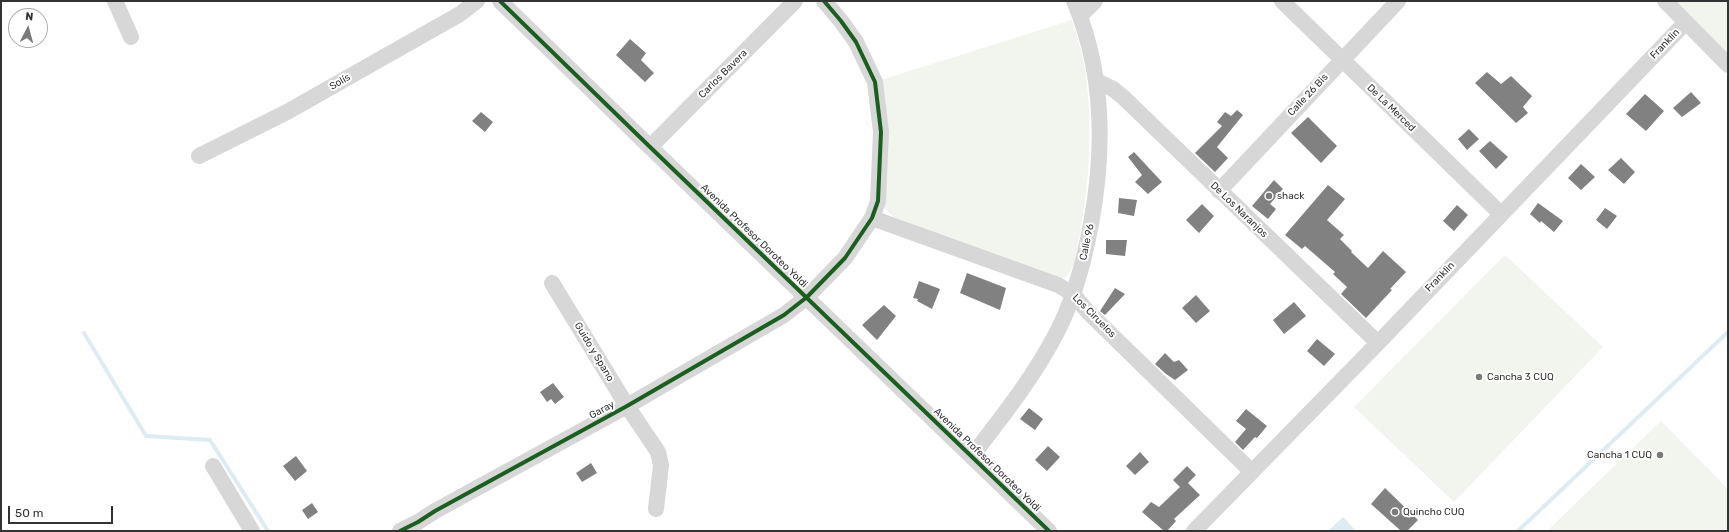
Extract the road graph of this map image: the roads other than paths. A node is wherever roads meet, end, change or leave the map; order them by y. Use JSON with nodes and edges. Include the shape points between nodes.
{"nodes":[{"id":1,"x":115,"y":1,"type":"edge"},
{"id":2,"x":477,"y":1,"type":"edge"},
{"id":3,"x":500,"y":1,"type":"edge"},
{"id":4,"x":796,"y":1,"type":"edge"},
{"id":5,"x":824,"y":1,"type":"edge"},
{"id":6,"x":1074,"y":1,"type":"edge"},
{"id":7,"x":1095,"y":1,"type":"edge"},
{"id":8,"x":1282,"y":1,"type":"edge"},
{"id":9,"x":1398,"y":1,"type":"edge"},
{"id":10,"x":1665,"y":1,"type":"edge"},
{"id":11,"x":1080,"y":16,"type":"junction"},
{"id":12,"x":1686,"y":22,"type":"junction"},
{"id":13,"x":131,"y":36,"type":"dead end"},
{"id":14,"x":1341,"y":60,"type":"junction"},
{"id":15,"x":1728,"y":65,"type":"edge"},
{"id":16,"x":1097,"y":81,"type":"junction"},
{"id":17,"x":650,"y":147,"type":"junction"},
{"id":18,"x":198,"y":156,"type":"dead end"},
{"id":19,"x":1219,"y":191,"type":"junction"},
{"id":20,"x":1501,"y":214,"type":"junction"},
{"id":21,"x":872,"y":218,"type":"junction"},
{"id":22,"x":552,"y":283,"type":"dead end"},
{"id":23,"x":1073,"y":294,"type":"junction"},
{"id":24,"x":807,"y":298,"type":"junction"},
{"id":25,"x":1378,"y":343,"type":"junction"},
{"id":26,"x":626,"y":406,"type":"junction"},
{"id":27,"x":972,"y":456,"type":"junction"},
{"id":28,"x":213,"y":466,"type":"dead end"},
{"id":29,"x":1252,"y":471,"type":"junction"},
{"id":30,"x":656,"y":509,"type":"dead end"},
{"id":31,"x":420,"y":527,"type":"edge"},
{"id":32,"x":252,"y":531,"type":"edge"},
{"id":33,"x":400,"y":531,"type":"edge"},
{"id":34,"x":1049,"y":531,"type":"edge"},
{"id":35,"x":1194,"y":531,"type":"edge"}],
"edges":[{"from":1,"to":13,"type":"street"},
{"from":2,"to":18,"type":"street","name":"Solís","via":[[460,14],[287,112]]},
{"from":3,"to":17,"type":"street","name":"Avenida Profesor Doroteo Yoldi"},
{"from":4,"to":17,"type":"street","name":"Carlos Bavera"},
{"from":5,"to":21,"type":"street","name":"Garay","via":[[856,42],[875,82],[881,132],[881,168],[878,201]]},
{"from":6,"to":11,"type":"street","name":"Calle 96"},
{"from":7,"to":11,"type":"street"},
{"from":8,"to":14,"type":"street","name":"De La Merced"},
{"from":9,"to":14,"type":"street","name":"Calle 26 Bis"},
{"from":10,"to":12,"type":"street"},
{"from":11,"to":16,"type":"street","name":"Calle 96"},
{"from":12,"to":15,"type":"street"},
{"from":12,"to":20,"type":"street","name":"Franklin"},
{"from":14,"to":19,"type":"street","name":"Calle 26 Bis"},
{"from":14,"to":20,"type":"street","name":"De La Merced"},
{"from":16,"to":19,"type":"street","name":"De Los Naranjos","via":[[1123,97]]},
{"from":16,"to":23,"type":"street","name":"Calle 96","via":[[1100,121],[1098,182],[1089,236]]},
{"from":17,"to":24,"type":"street","name":"Avenida Profesor Doroteo Yoldi"},
{"from":19,"to":25,"type":"street","name":"De Los Naranjos"},
{"from":20,"to":25,"type":"street","name":"Franklin"},
{"from":21,"to":23,"type":"street","name":"Los Ciruelos","via":[[1058,285]]},
{"from":21,"to":24,"type":"street","name":"Garay","via":[[845,258]]},
{"from":22,"to":26,"type":"street","name":"Guido y Spano"},
{"from":23,"to":27,"type":"street","name":"Calle 96","via":[[1056,333],[1028,382]]},
{"from":23,"to":29,"type":"street","name":"Los Ciruelos","via":[[1088,312]]},
{"from":24,"to":26,"type":"street","name":"Garay","via":[[784,315]]},
{"from":24,"to":27,"type":"street","name":"Avenida Profesor Doroteo Yoldi"},
{"from":25,"to":29,"type":"street","name":"Franklin"},
{"from":26,"to":30,"type":"street","name":"Guido y Spano","via":[[658,452],[661,465]]},
{"from":26,"to":31,"type":"street","name":"Garay","via":[[434,511]]},
{"from":27,"to":34,"type":"street","name":"Avenida Profesor Doroteo Yoldi"},
{"from":28,"to":32,"type":"street"},
{"from":29,"to":35,"type":"street","name":"Franklin"},
{"from":31,"to":33,"type":"street","name":"Garay"}]}
